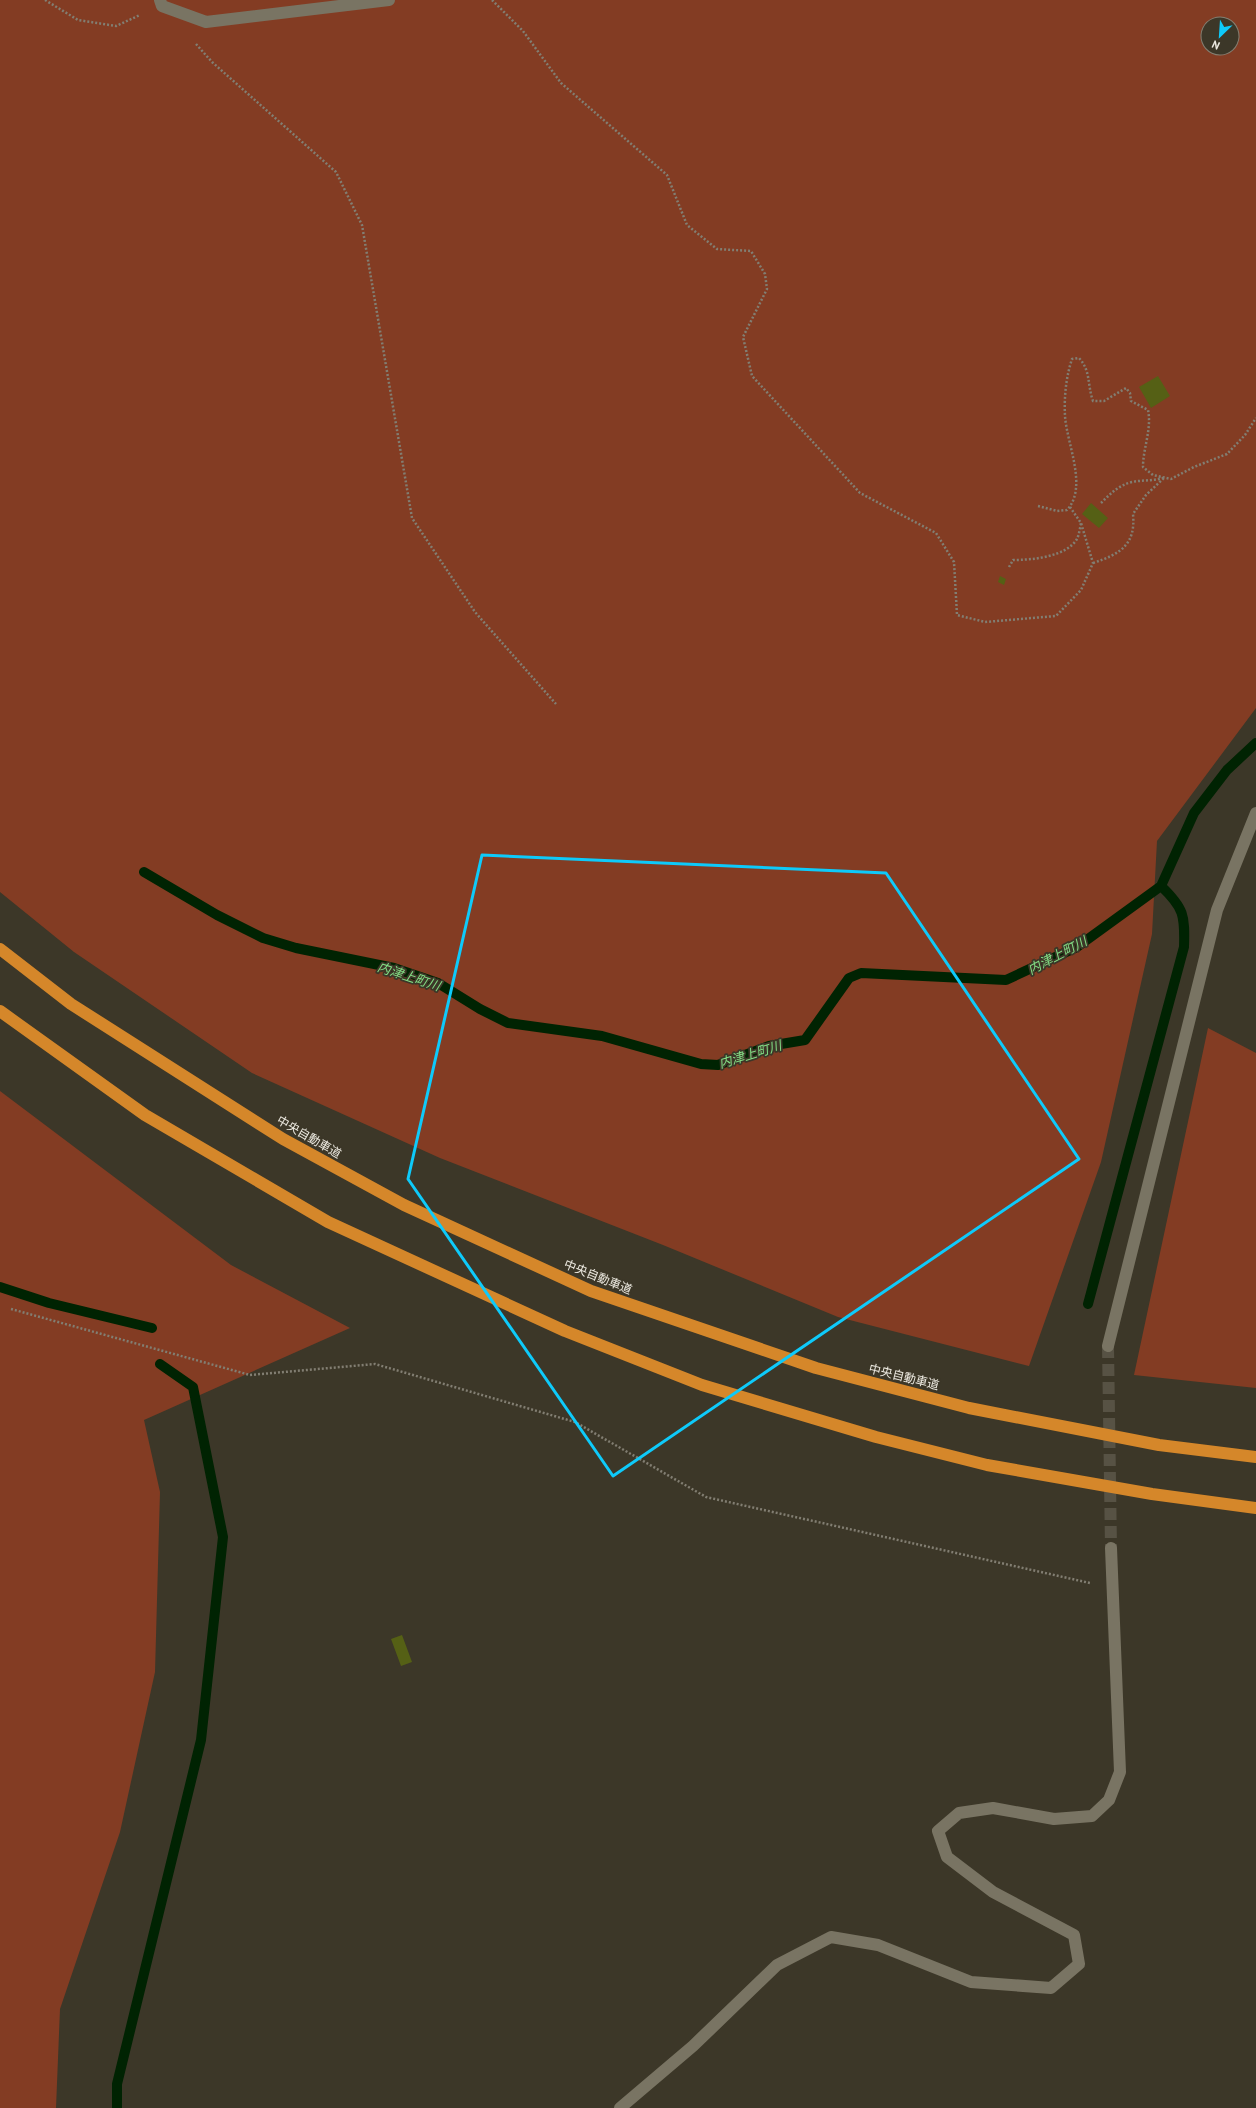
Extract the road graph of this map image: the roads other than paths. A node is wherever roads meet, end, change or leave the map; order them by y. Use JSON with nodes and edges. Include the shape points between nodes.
{"nodes":[{"id":1,"x":389,"y":0,"type":"edge"},
{"id":2,"x":161,"y":3,"type":"edge"},
{"id":3,"x":1256,"y":813,"type":"edge"},
{"id":4,"x":0,"y":949,"type":"edge"},
{"id":5,"x":0,"y":1011,"type":"edge"},
{"id":6,"x":1108,"y":1346,"type":"tunnel mouth"},
{"id":7,"x":1256,"y":1457,"type":"edge"},
{"id":8,"x":1256,"y":1508,"type":"edge"},
{"id":9,"x":1111,"y":1548,"type":"tunnel mouth"},
{"id":10,"x":620,"y":2108,"type":"edge"}],
"edges":[{"from":1,"to":2,"type":"street","via":[[206,22]]},
{"from":3,"to":6,"type":"street","via":[[1217,910]]},
{"from":4,"to":7,"type":"highway","name":"中央自動車道","via":[[71,1004],[283,1139],[404,1205],[590,1291],[816,1368],[969,1408],[1159,1445]]},
{"from":5,"to":8,"type":"highway","via":[[145,1115],[328,1222],[565,1331],[702,1385],[876,1437],[987,1465],[1152,1494]]},
{"from":9,"to":10,"type":"street","via":[[1120,1772],[1109,1800],[1092,1816],[1054,1819],[993,1808],[959,1813],[938,1831],[947,1857],[993,1892],[1074,1935],[1079,1964],[1051,1988],[971,1982],[878,1945],[831,1937],[777,1965],[693,2046]]}]}
